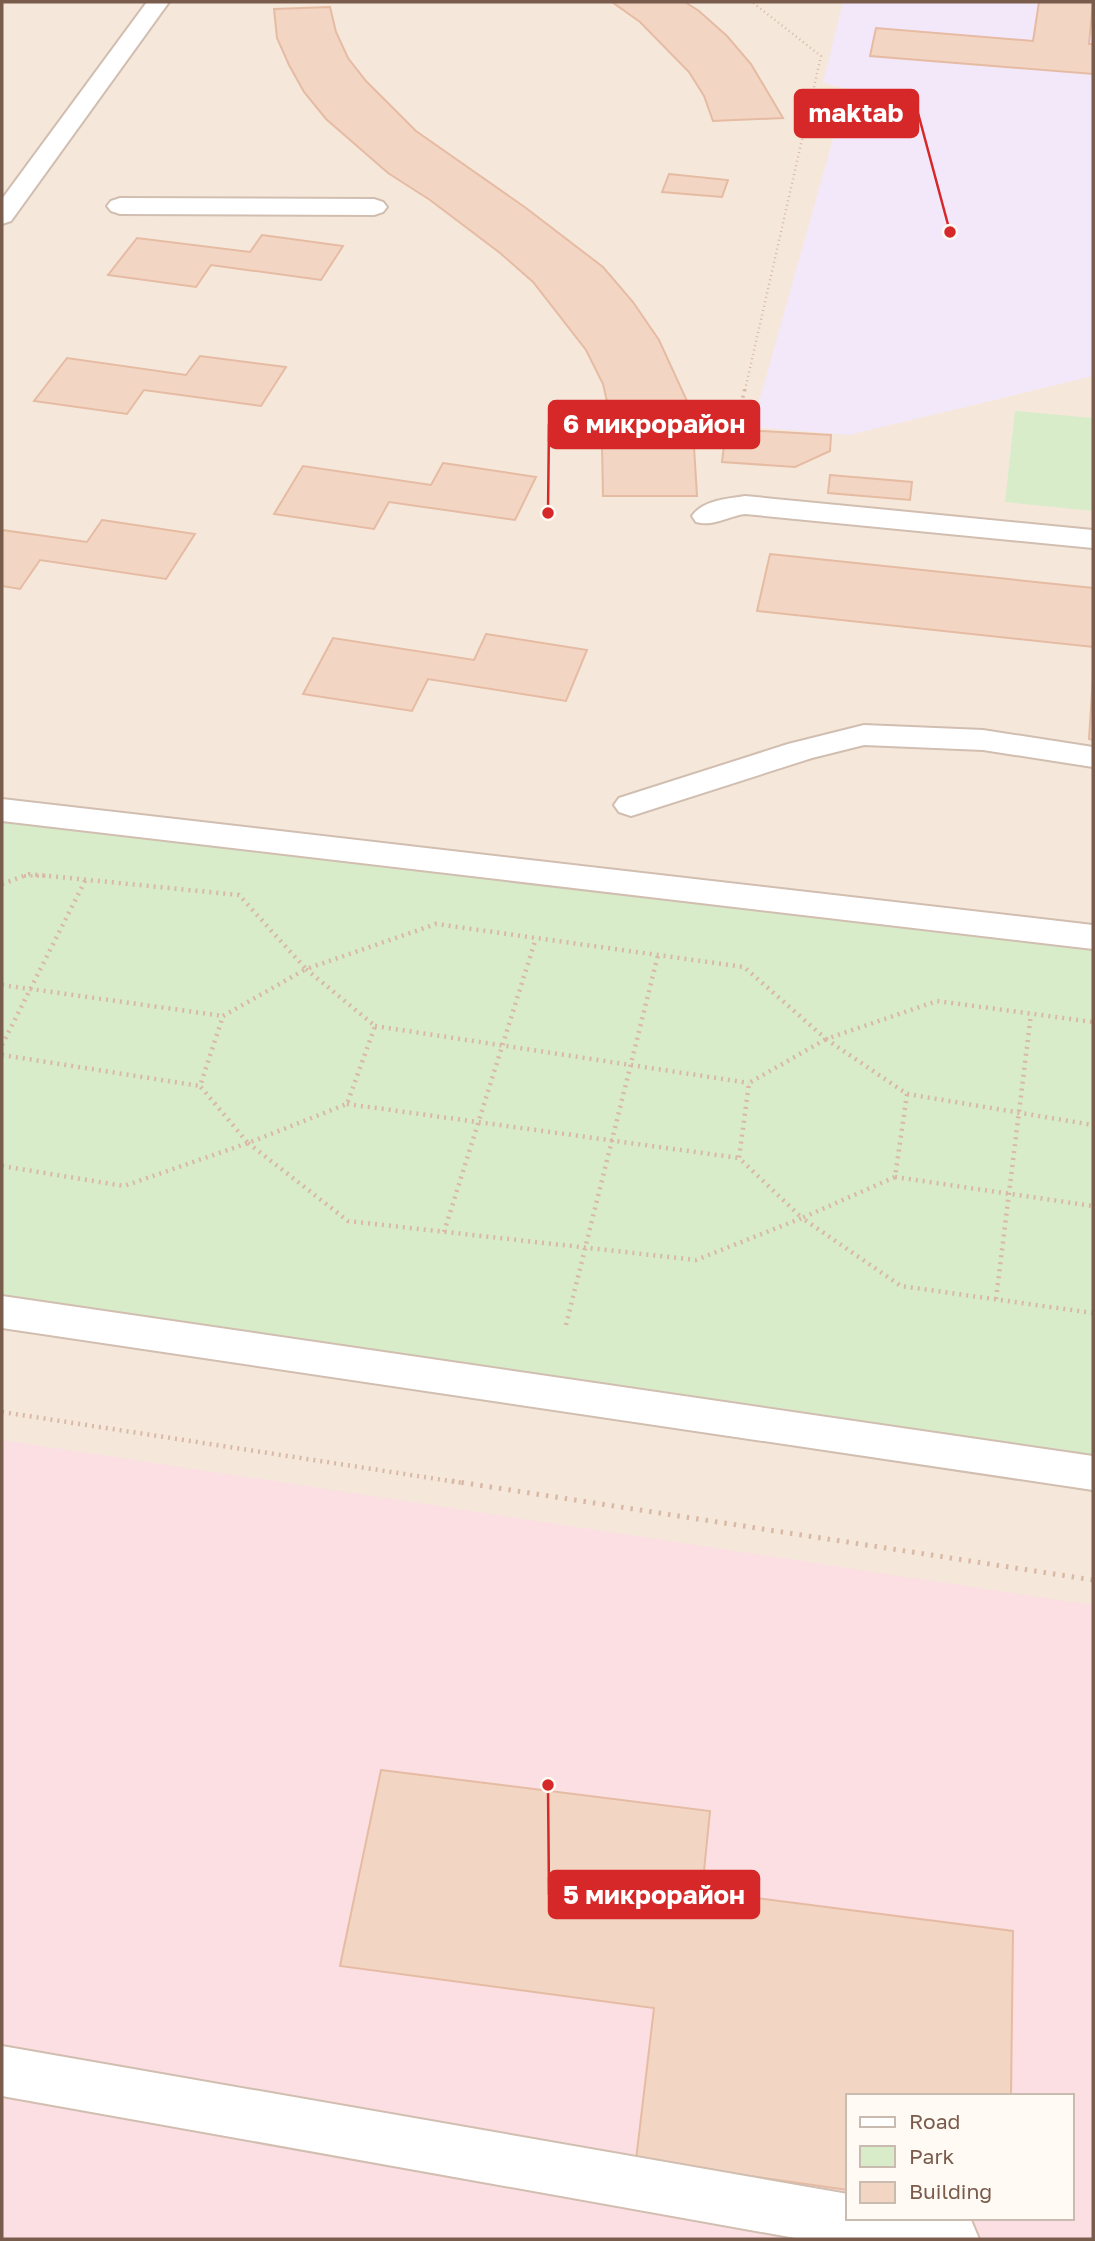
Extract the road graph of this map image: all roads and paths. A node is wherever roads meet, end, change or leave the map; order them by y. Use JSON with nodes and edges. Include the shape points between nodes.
{"nodes":[{"id":1,"x":158,"y":2,"type":"edge"},
{"id":2,"x":752,"y":2,"type":"edge"},
{"id":3,"x":120,"y":206,"type":"dead end"},
{"id":4,"x":374,"y":207,"type":"dead end"},
{"id":5,"x":2,"y":216,"type":"edge"},
{"id":6,"x":737,"y":423,"type":"dead end"},
{"id":7,"x":707,"y":516,"type":"dead end"},
{"id":8,"x":1093,"y":539,"type":"edge"},
{"id":9,"x":1093,"y":757,"type":"edge"},
{"id":10,"x":631,"y":805,"type":"dead end"},
{"id":11,"x":2,"y":810,"type":"edge"},
{"id":12,"x":86,"y":879,"type":"junction"},
{"id":13,"x":2,"y":884,"type":"edge"},
{"id":14,"x":1093,"y":937,"type":"edge"},
{"id":15,"x":536,"y":938,"type":"junction"},
{"id":16,"x":658,"y":955,"type":"junction"},
{"id":17,"x":306,"y":969,"type":"junction"},
{"id":18,"x":2,"y":985,"type":"edge"},
{"id":19,"x":30,"y":989,"type":"junction"},
{"id":20,"x":1031,"y":1014,"type":"junction"},
{"id":21,"x":222,"y":1016,"type":"junction"},
{"id":22,"x":1093,"y":1023,"type":"edge"},
{"id":23,"x":375,"y":1026,"type":"junction"},
{"id":24,"x":826,"y":1039,"type":"junction"},
{"id":25,"x":2,"y":1045,"type":"edge"},
{"id":26,"x":501,"y":1046,"type":"junction"},
{"id":27,"x":2,"y":1055,"type":"edge"},
{"id":28,"x":631,"y":1065,"type":"junction"},
{"id":29,"x":748,"y":1083,"type":"junction"},
{"id":30,"x":200,"y":1086,"type":"junction"},
{"id":31,"x":907,"y":1094,"type":"junction"},
{"id":32,"x":347,"y":1104,"type":"junction"},
{"id":33,"x":1019,"y":1113,"type":"junction"},
{"id":34,"x":479,"y":1122,"type":"junction"},
{"id":35,"x":1093,"y":1125,"type":"edge"},
{"id":36,"x":612,"y":1140,"type":"junction"},
{"id":37,"x":248,"y":1143,"type":"junction"},
{"id":38,"x":740,"y":1158,"type":"junction"},
{"id":39,"x":2,"y":1166,"type":"edge"},
{"id":40,"x":895,"y":1177,"type":"junction"},
{"id":41,"x":1009,"y":1194,"type":"junction"},
{"id":42,"x":1093,"y":1206,"type":"edge"},
{"id":43,"x":802,"y":1218,"type":"junction"},
{"id":44,"x":444,"y":1232,"type":"junction"},
{"id":45,"x":586,"y":1248,"type":"junction"},
{"id":46,"x":996,"y":1299,"type":"junction"},
{"id":47,"x":2,"y":1312,"type":"edge"},
{"id":48,"x":1093,"y":1313,"type":"edge"},
{"id":49,"x":566,"y":1325,"type":"dead end"},
{"id":50,"x":2,"y":1412,"type":"edge"},
{"id":51,"x":1093,"y":1473,"type":"edge"},
{"id":52,"x":1093,"y":1580,"type":"edge"},
{"id":53,"x":2,"y":2071,"type":"edge"},
{"id":54,"x":952,"y":2239,"type":"edge"}],
"edges":[{"from":1,"to":5,"type":"street"},
{"from":2,"to":6,"type":"path","via":[[821,56]]},
{"from":3,"to":4,"type":"street"},
{"from":7,"to":8,"type":"street","via":[[745,505]]},
{"from":9,"to":10,"type":"street","via":[[983,740],[864,735]]},
{"from":11,"to":14,"type":"street"},
{"from":12,"to":13,"type":"path","via":[[29,874]]},
{"from":12,"to":17,"type":"path","via":[[239,895]]},
{"from":12,"to":19,"type":"path"},
{"from":15,"to":16,"type":"path"},
{"from":15,"to":17,"type":"path","via":[[436,924]]},
{"from":15,"to":26,"type":"path"},
{"from":16,"to":24,"type":"path","via":[[744,967]]},
{"from":16,"to":28,"type":"path"},
{"from":17,"to":21,"type":"path"},
{"from":17,"to":23,"type":"path"},
{"from":18,"to":19,"type":"path"},
{"from":19,"to":21,"type":"path"},
{"from":19,"to":25,"type":"path"},
{"from":20,"to":22,"type":"path"},
{"from":20,"to":24,"type":"path","via":[[937,1001]]},
{"from":20,"to":33,"type":"path"},
{"from":21,"to":30,"type":"path"},
{"from":23,"to":26,"type":"path"},
{"from":23,"to":32,"type":"path"},
{"from":24,"to":29,"type":"path"},
{"from":24,"to":31,"type":"path"},
{"from":26,"to":28,"type":"path"},
{"from":26,"to":34,"type":"path"},
{"from":27,"to":30,"type":"path"},
{"from":28,"to":29,"type":"path"},
{"from":28,"to":36,"type":"path"},
{"from":29,"to":38,"type":"path"},
{"from":30,"to":37,"type":"path"},
{"from":31,"to":33,"type":"path"},
{"from":31,"to":40,"type":"path"},
{"from":32,"to":34,"type":"path"},
{"from":32,"to":37,"type":"path"},
{"from":33,"to":35,"type":"path"},
{"from":33,"to":41,"type":"path"},
{"from":34,"to":36,"type":"path"},
{"from":34,"to":44,"type":"path"},
{"from":36,"to":38,"type":"path"},
{"from":36,"to":45,"type":"path"},
{"from":37,"to":39,"type":"path","via":[[124,1186]]},
{"from":37,"to":44,"type":"path","via":[[348,1221]]},
{"from":38,"to":43,"type":"path"},
{"from":40,"to":41,"type":"path"},
{"from":40,"to":43,"type":"path"},
{"from":41,"to":42,"type":"path"},
{"from":41,"to":46,"type":"path"},
{"from":43,"to":45,"type":"path","via":[[696,1261]]},
{"from":43,"to":46,"type":"path","via":[[901,1286]]},
{"from":44,"to":45,"type":"path"},
{"from":45,"to":49,"type":"path"},
{"from":46,"to":48,"type":"path"},
{"from":47,"to":51,"type":"street"},
{"from":50,"to":52,"type":"path"},
{"from":53,"to":54,"type":"street"}]}
